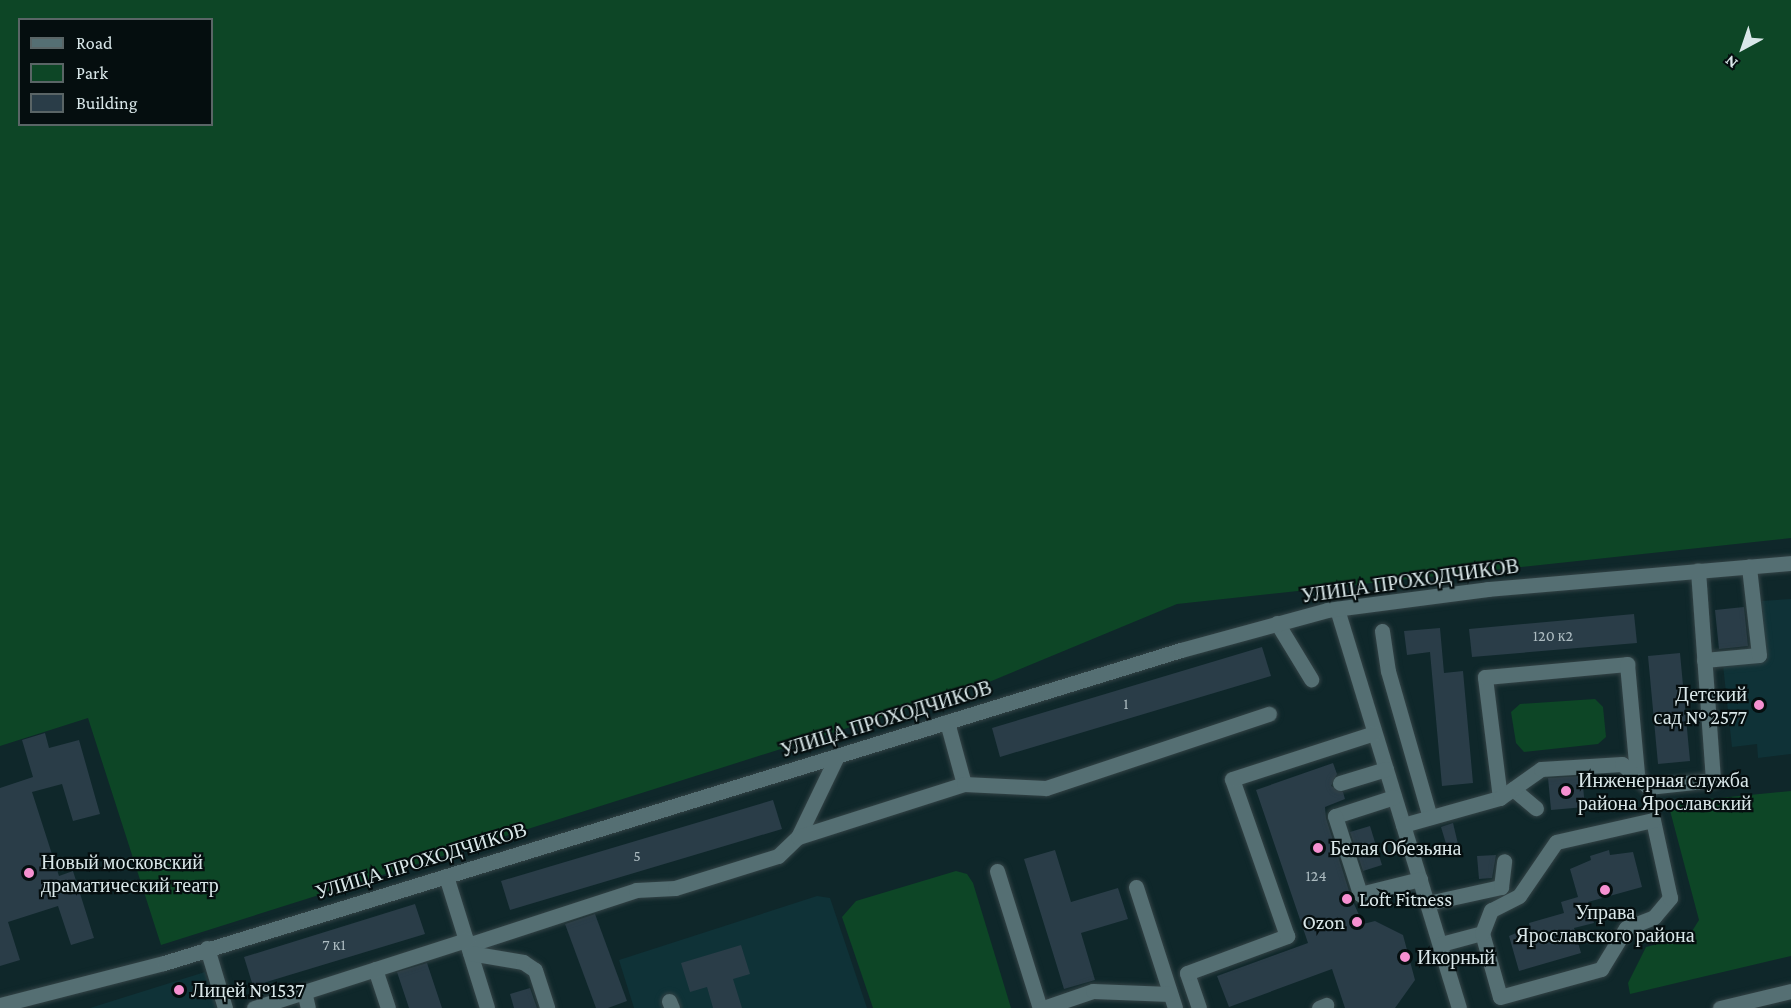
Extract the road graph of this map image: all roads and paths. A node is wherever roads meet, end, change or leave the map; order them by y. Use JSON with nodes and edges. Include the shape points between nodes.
{"nodes":[{"id":1,"x":1791,"y":563,"type":"edge"},
{"id":2,"x":1749,"y":567,"type":"junction"},
{"id":3,"x":1698,"y":571,"type":"junction"},
{"id":4,"x":1336,"y":609,"type":"junction"},
{"id":5,"x":1277,"y":623,"type":"junction"},
{"id":6,"x":1382,"y":631,"type":"dead end"},
{"id":7,"x":1704,"y":660,"type":"junction"},
{"id":8,"x":1311,"y":679,"type":"dead end"},
{"id":9,"x":1269,"y":714,"type":"dead end"},
{"id":10,"x":947,"y":722,"type":"junction"},
{"id":11,"x":1374,"y":734,"type":"junction"},
{"id":12,"x":837,"y":756,"type":"junction"},
{"id":13,"x":1386,"y":769,"type":"junction"},
{"id":14,"x":1637,"y":774,"type":"junction"},
{"id":15,"x":1340,"y":783,"type":"dead end"},
{"id":16,"x":964,"y":784,"type":"junction"},
{"id":17,"x":1506,"y":794,"type":"junction"},
{"id":18,"x":1394,"y":797,"type":"junction"},
{"id":19,"x":1536,"y":808,"type":"dead end"},
{"id":20,"x":1430,"y":817,"type":"junction"},
{"id":21,"x":1403,"y":825,"type":"junction"},
{"id":22,"x":798,"y":837,"type":"junction"},
{"id":23,"x":1504,"y":861,"type":"dead end"},
{"id":24,"x":997,"y":872,"type":"dead end"},
{"id":25,"x":446,"y":876,"type":"junction"},
{"id":26,"x":1420,"y":879,"type":"junction"},
{"id":27,"x":1136,"y":886,"type":"dead end"},
{"id":28,"x":1428,"y":903,"type":"junction"},
{"id":29,"x":1482,"y":933,"type":"junction"},
{"id":30,"x":1441,"y":944,"type":"junction"},
{"id":31,"x":468,"y":946,"type":"junction"},
{"id":32,"x":207,"y":948,"type":"junction"},
{"id":33,"x":375,"y":969,"type":"junction"},
{"id":34,"x":304,"y":991,"type":"junction"},
{"id":35,"x":1791,"y":992,"type":"edge"},
{"id":36,"x":1172,"y":1001,"type":"edge"},
{"id":37,"x":5,"y":1005,"type":"edge"},
{"id":38,"x":225,"y":1008,"type":"edge"},
{"id":39,"x":254,"y":1008,"type":"edge"},
{"id":40,"x":309,"y":1008,"type":"edge"},
{"id":41,"x":388,"y":1008,"type":"edge"},
{"id":42,"x":487,"y":1008,"type":"edge"},
{"id":43,"x":547,"y":1008,"type":"edge"},
{"id":44,"x":1041,"y":1008,"type":"edge"},
{"id":45,"x":1199,"y":1008,"type":"edge"},
{"id":46,"x":1459,"y":1008,"type":"edge"},
{"id":47,"x":1720,"y":1008,"type":"edge"}],
"edges":[{"from":1,"to":2,"type":"street","name":"УЛИЦА ПРОХОДЧИКОВ"},
{"from":2,"to":3,"type":"street","name":"УЛИЦА ПРОХОДЧИКОВ"},
{"from":2,"to":7,"type":"street","via":[[1759,655]]},
{"from":3,"to":4,"type":"street","name":"УЛИЦА ПРОХОДЧИКОВ","via":[[1488,590]]},
{"from":3,"to":7,"type":"street"},
{"from":4,"to":5,"type":"street","name":"УЛИЦА ПРОХОДЧИКОВ"},
{"from":4,"to":11,"type":"street"},
{"from":5,"to":8,"type":"street"},
{"from":5,"to":10,"type":"street","name":"УЛИЦА ПРОХОДЧИКОВ"},
{"from":6,"to":20,"type":"street","via":[[1389,671]]},
{"from":7,"to":14,"type":"street","via":[[1713,780],[1648,787]]},
{"from":9,"to":16,"type":"street","via":[[1046,788]]},
{"from":10,"to":12,"type":"street","name":"УЛИЦА ПРОХОДЧИКОВ"},
{"from":10,"to":16,"type":"street"},
{"from":11,"to":13,"type":"street"},
{"from":11,"to":45,"type":"street","via":[[1232,779],[1287,936],[1187,973]]},
{"from":12,"to":22,"type":"street"},
{"from":12,"to":25,"type":"street","name":"УЛИЦА ПРОХОДЧИКОВ"},
{"from":13,"to":15,"type":"street"},
{"from":13,"to":18,"type":"street"},
{"from":14,"to":17,"type":"street","via":[[1622,764],[1540,769]]},
{"from":14,"to":17,"type":"street","via":[[1627,664],[1485,677]]},
{"from":16,"to":22,"type":"street"},
{"from":17,"to":19,"type":"street"},
{"from":17,"to":20,"type":"street"},
{"from":18,"to":21,"type":"street"},
{"from":18,"to":26,"type":"street","via":[[1335,816],[1360,894]]},
{"from":20,"to":21,"type":"street"},
{"from":21,"to":26,"type":"street"},
{"from":22,"to":31,"type":"street","via":[[778,856],[675,888],[636,890]]},
{"from":23,"to":28,"type":"street","via":[[1501,887]]},
{"from":24,"to":44,"type":"street"},
{"from":25,"to":31,"type":"street"},
{"from":25,"to":32,"type":"street","name":"УЛИЦА ПРОХОДЧИКОВ"},
{"from":26,"to":28,"type":"street"},
{"from":27,"to":36,"type":"street"},
{"from":28,"to":30,"type":"street"},
{"from":29,"to":29,"type":"street","via":[[1491,910],[1519,896],[1556,842],[1653,820],[1670,898],[1654,917],[1626,927],[1601,969],[1500,997]]},
{"from":29,"to":30,"type":"street"},
{"from":30,"to":46,"type":"street"},
{"from":31,"to":33,"type":"street"},
{"from":31,"to":42,"type":"street"},
{"from":31,"to":43,"type":"street","via":[[523,962],[535,970]]},
{"from":32,"to":37,"type":"street","name":"УЛИЦА ПРОХОДЧИКОВ"},
{"from":32,"to":38,"type":"street"},
{"from":33,"to":34,"type":"street"},
{"from":33,"to":41,"type":"street"},
{"from":34,"to":39,"type":"street"},
{"from":34,"to":40,"type":"street"},
{"from":35,"to":47,"type":"street"},
{"from":36,"to":44,"type":"street","via":[[1093,991]]}]}
